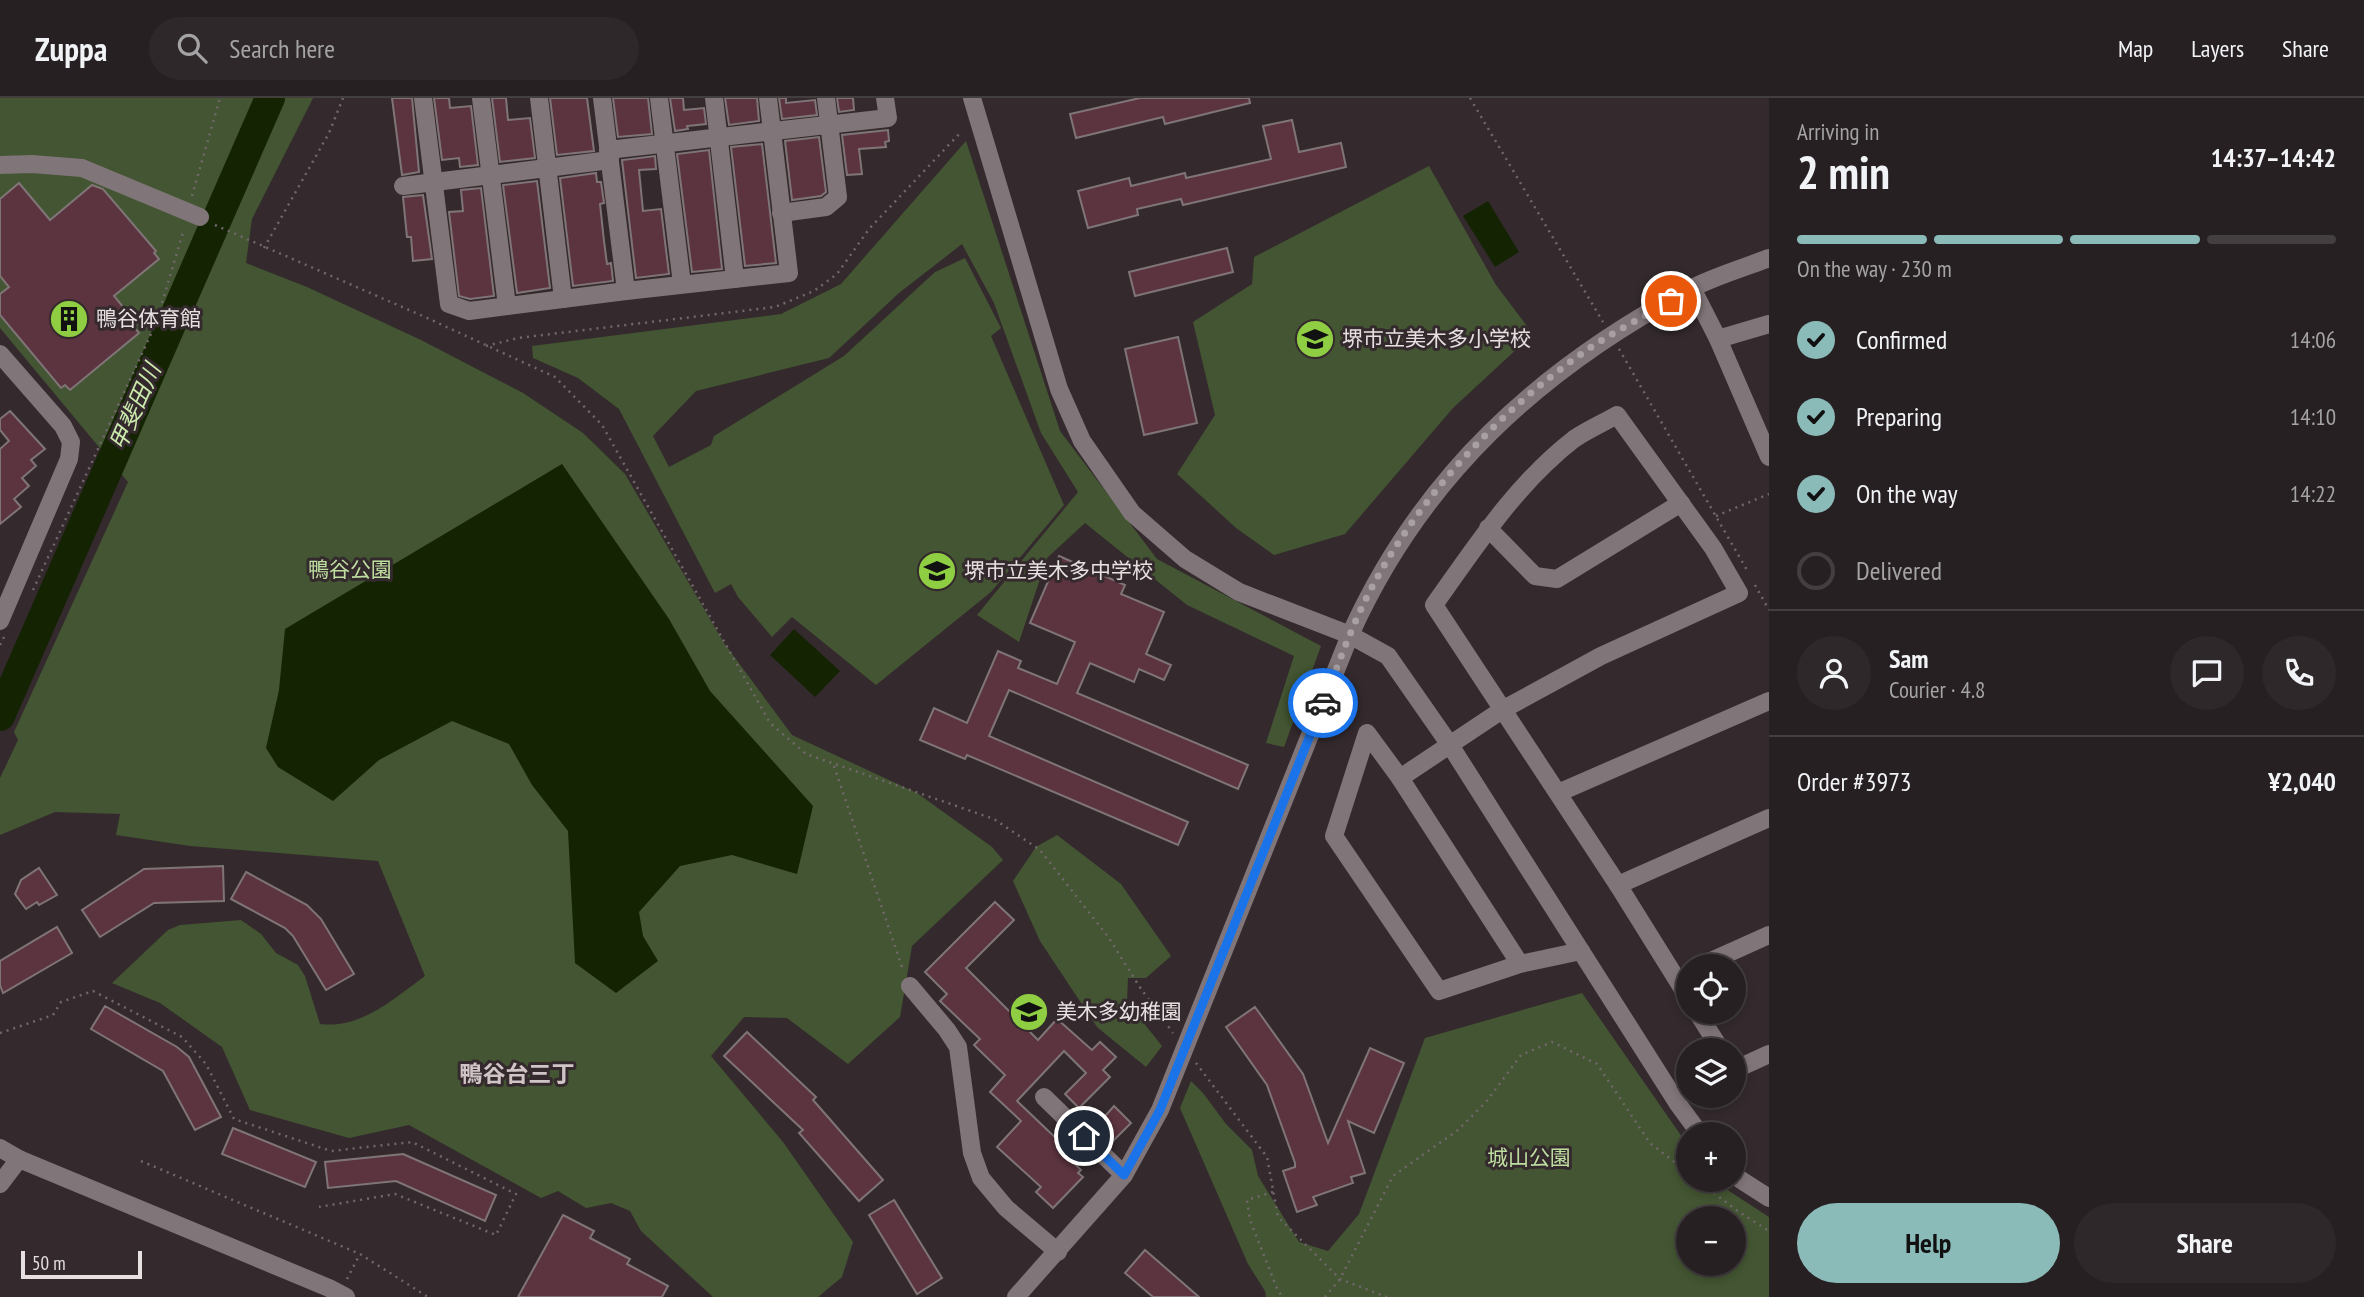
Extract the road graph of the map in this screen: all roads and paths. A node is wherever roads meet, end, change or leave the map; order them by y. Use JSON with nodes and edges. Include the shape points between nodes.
{"nodes":[{"id":1,"x":220,"y":98,"type":"edge"},
{"id":2,"x":344,"y":98,"type":"edge"},
{"id":3,"x":423,"y":98,"type":"edge"},
{"id":4,"x":481,"y":98,"type":"edge"},
{"id":5,"x":539,"y":98,"type":"edge"},
{"id":6,"x":602,"y":98,"type":"edge"},
{"id":7,"x":659,"y":98,"type":"edge"},
{"id":8,"x":713,"y":98,"type":"edge"},
{"id":9,"x":768,"y":98,"type":"edge"},
{"id":10,"x":826,"y":98,"type":"edge"},
{"id":11,"x":885,"y":98,"type":"edge"},
{"id":12,"x":972,"y":98,"type":"edge"},
{"id":13,"x":1470,"y":98,"type":"edge"},
{"id":14,"x":829,"y":125,"type":"junction"},
{"id":15,"x":772,"y":132,"type":"junction"},
{"id":16,"x":718,"y":138,"type":"junction"},
{"id":17,"x":665,"y":143,"type":"junction"},
{"id":18,"x":609,"y":155,"type":"junction"},
{"id":19,"x":0,"y":165,"type":"edge"},
{"id":20,"x":547,"y":168,"type":"junction"},
{"id":21,"x":490,"y":175,"type":"junction"},
{"id":22,"x":433,"y":183,"type":"junction"},
{"id":23,"x":403,"y":186,"type":"dead end"},
{"id":24,"x":781,"y":213,"type":"junction"},
{"id":25,"x":194,"y":214,"type":"junction"},
{"id":26,"x":264,"y":248,"type":"junction"},
{"id":27,"x":1769,"y":258,"type":"edge"},
{"id":28,"x":1574,"y":271,"type":"dead end"},
{"id":29,"x":735,"y":279,"type":"junction"},
{"id":30,"x":682,"y":285,"type":"junction"},
{"id":31,"x":1692,"y":288,"type":"junction"},
{"id":32,"x":626,"y":291,"type":"junction"},
{"id":33,"x":563,"y":299,"type":"junction"},
{"id":34,"x":507,"y":306,"type":"junction"},
{"id":35,"x":1769,"y":324,"type":"edge"},
{"id":36,"x":1718,"y":339,"type":"junction"},
{"id":37,"x":0,"y":354,"type":"edge"},
{"id":38,"x":1634,"y":376,"type":"dead end"},
{"id":39,"x":1769,"y":457,"type":"edge"},
{"id":40,"x":1769,"y":494,"type":"edge"},
{"id":41,"x":1681,"y":503,"type":"junction"},
{"id":42,"x":1716,"y":516,"type":"junction"},
{"id":43,"x":1697,"y":526,"type":"junction"},
{"id":44,"x":1488,"y":528,"type":"junction"},
{"id":45,"x":1749,"y":573,"type":"dead end"},
{"id":46,"x":1756,"y":586,"type":"dead end"},
{"id":47,"x":28,"y":596,"type":"dead end"},
{"id":48,"x":1769,"y":610,"type":"edge"},
{"id":49,"x":2,"y":628,"type":"edge"},
{"id":50,"x":1350,"y":635,"type":"junction"},
{"id":51,"x":0,"y":645,"type":"edge"},
{"id":52,"x":1769,"y":701,"type":"edge"},
{"id":53,"x":1503,"y":710,"type":"junction"},
{"id":54,"x":1450,"y":745,"type":"junction"},
{"id":55,"x":834,"y":766,"type":"junction"},
{"id":56,"x":1400,"y":778,"type":"junction"},
{"id":57,"x":1558,"y":793,"type":"junction"},
{"id":58,"x":1769,"y":818,"type":"edge"},
{"id":59,"x":1618,"y":885,"type":"junction"},
{"id":60,"x":1769,"y":935,"type":"edge"},
{"id":61,"x":1581,"y":951,"type":"junction"},
{"id":62,"x":1727,"y":954,"type":"edge"},
{"id":63,"x":1520,"y":964,"type":"junction"},
{"id":64,"x":1676,"y":966,"type":"edge"},
{"id":65,"x":910,"y":986,"type":"joint"},
{"id":66,"x":1139,"y":986,"type":"dead end"},
{"id":67,"x":0,"y":1033,"type":"edge"},
{"id":68,"x":1769,"y":1054,"type":"edge"},
{"id":69,"x":1746,"y":1065,"type":"edge"},
{"id":70,"x":1676,"y":1087,"type":"edge"},
{"id":71,"x":1219,"y":1095,"type":"dead end"},
{"id":72,"x":1044,"y":1097,"type":"dead end"},
{"id":73,"x":0,"y":1148,"type":"edge"},
{"id":74,"x":19,"y":1159,"type":"junction"},
{"id":75,"x":141,"y":1161,"type":"dead end"},
{"id":76,"x":1676,"y":1163,"type":"edge"},
{"id":77,"x":1124,"y":1175,"type":"junction"},
{"id":78,"x":1746,"y":1183,"type":"edge"},
{"id":79,"x":0,"y":1184,"type":"edge"},
{"id":80,"x":1273,"y":1192,"type":"junction"},
{"id":81,"x":1713,"y":1192,"type":"edge"},
{"id":82,"x":1769,"y":1198,"type":"edge"},
{"id":83,"x":319,"y":1206,"type":"dead end"},
{"id":84,"x":1769,"y":1231,"type":"edge"},
{"id":85,"x":1058,"y":1252,"type":"junction"},
{"id":86,"x":360,"y":1254,"type":"junction"},
{"id":87,"x":1340,"y":1279,"type":"junction"},
{"id":88,"x":346,"y":1289,"type":"edge"},
{"id":89,"x":428,"y":1297,"type":"edge"},
{"id":90,"x":1016,"y":1297,"type":"edge"},
{"id":91,"x":1283,"y":1297,"type":"edge"},
{"id":92,"x":1325,"y":1297,"type":"edge"},
{"id":93,"x":1387,"y":1297,"type":"edge"}],
"edges":[{"from":1,"to":25,"type":"path"},
{"from":2,"to":26,"type":"path"},
{"from":3,"to":22,"type":"street"},
{"from":4,"to":21,"type":"street"},
{"from":5,"to":20,"type":"street"},
{"from":6,"to":18,"type":"street"},
{"from":7,"to":17,"type":"street"},
{"from":8,"to":16,"type":"street"},
{"from":9,"to":15,"type":"street"},
{"from":10,"to":14,"type":"street"},
{"from":11,"to":14,"type":"street","via":[[888,118]]},
{"from":12,"to":50,"type":"street","via":[[1059,389],[1082,441],[1132,513],[1185,559],[1239,592]]},
{"from":13,"to":28,"type":"path"},
{"from":14,"to":15,"type":"street"},
{"from":14,"to":24,"type":"street","via":[[838,197],[826,207]]},
{"from":15,"to":16,"type":"street"},
{"from":15,"to":24,"type":"street"},
{"from":16,"to":17,"type":"street"},
{"from":16,"to":29,"type":"street"},
{"from":17,"to":18,"type":"street"},
{"from":17,"to":30,"type":"street"},
{"from":18,"to":20,"type":"street"},
{"from":18,"to":32,"type":"street"},
{"from":19,"to":25,"type":"street","via":[[82,168]]},
{"from":20,"to":21,"type":"street"},
{"from":20,"to":33,"type":"street"},
{"from":21,"to":22,"type":"street"},
{"from":21,"to":34,"type":"street"},
{"from":22,"to":23,"type":"street"},
{"from":22,"to":34,"type":"street","via":[[449,304],[469,312]]},
{"from":24,"to":29,"type":"street","via":[[789,273]]},
{"from":25,"to":26,"type":"path"},
{"from":25,"to":47,"type":"path","via":[[156,323]]},
{"from":26,"to":55,"type":"path","via":[[555,377],[602,425],[770,723],[806,754]]},
{"from":27,"to":31,"type":"street"},
{"from":29,"to":30,"type":"street"},
{"from":30,"to":32,"type":"street"},
{"from":31,"to":36,"type":"street"},
{"from":31,"to":50,"type":"street","via":[[1586,351],[1506,416],[1455,468],[1415,519],[1370,591]]},
{"from":32,"to":33,"type":"street"},
{"from":33,"to":34,"type":"street"},
{"from":35,"to":36,"type":"street"},
{"from":36,"to":39,"type":"street"},
{"from":37,"to":49,"type":"street","via":[[63,426],[71,442],[69,459]]},
{"from":38,"to":42,"type":"path"},
{"from":40,"to":42,"type":"path"},
{"from":41,"to":43,"type":"street"},
{"from":41,"to":44,"type":"street","via":[[1556,579],[1535,576]]},
{"from":41,"to":44,"type":"street","via":[[1616,415],[1567,446],[1532,477]]},
{"from":42,"to":43,"type":"path"},
{"from":42,"to":45,"type":"path"},
{"from":43,"to":53,"type":"street","via":[[1739,593],[1601,656]]},
{"from":44,"to":53,"type":"street","via":[[1434,605]]},
{"from":46,"to":48,"type":"path"},
{"from":49,"to":51,"type":"path"},
{"from":50,"to":54,"type":"street","via":[[1388,656]]},
{"from":50,"to":77,"type":"street","via":[[1160,1110]]},
{"from":52,"to":57,"type":"street"},
{"from":53,"to":54,"type":"street"},
{"from":53,"to":57,"type":"street"},
{"from":54,"to":56,"type":"street"},
{"from":54,"to":61,"type":"street"},
{"from":55,"to":65,"type":"path"},
{"from":55,"to":66,"type":"path","via":[[994,819],[1040,850],[1109,938]]},
{"from":56,"to":63,"type":"street"},
{"from":56,"to":63,"type":"street","via":[[1367,733],[1334,836],[1439,991]]},
{"from":57,"to":59,"type":"street"},
{"from":58,"to":59,"type":"street"},
{"from":59,"to":64,"type":"street"},
{"from":60,"to":62,"type":"street"},
{"from":61,"to":63,"type":"street"},
{"from":61,"to":70,"type":"street"},
{"from":65,"to":85,"type":"street","via":[[958,1047],[972,1153],[981,1178],[1006,1208]]},
{"from":67,"to":83,"type":"path","via":[[53,1015],[61,1002],[93,991],[182,1037],[206,1064],[234,1119],[331,1151],[412,1142],[516,1194],[496,1234],[395,1194]]},
{"from":68,"to":69,"type":"street"},
{"from":71,"to":80,"type":"path","via":[[1267,1157]]},
{"from":72,"to":77,"type":"street"},
{"from":73,"to":74,"type":"street"},
{"from":74,"to":79,"type":"street"},
{"from":74,"to":88,"type":"street"},
{"from":75,"to":86,"type":"path"},
{"from":76,"to":87,"type":"path","via":[[1650,1143],[1597,1064],[1552,1042],[1521,1055],[1458,1130],[1393,1175]]},
{"from":77,"to":85,"type":"street"},
{"from":78,"to":82,"type":"street"},
{"from":80,"to":87,"type":"path","via":[[1278,1217]]},
{"from":80,"to":91,"type":"path","via":[[1247,1200],[1250,1220]]},
{"from":81,"to":84,"type":"path"},
{"from":85,"to":90,"type":"street"},
{"from":86,"to":88,"type":"path"},
{"from":86,"to":89,"type":"path"},
{"from":87,"to":92,"type":"path"},
{"from":87,"to":93,"type":"path"}]}
